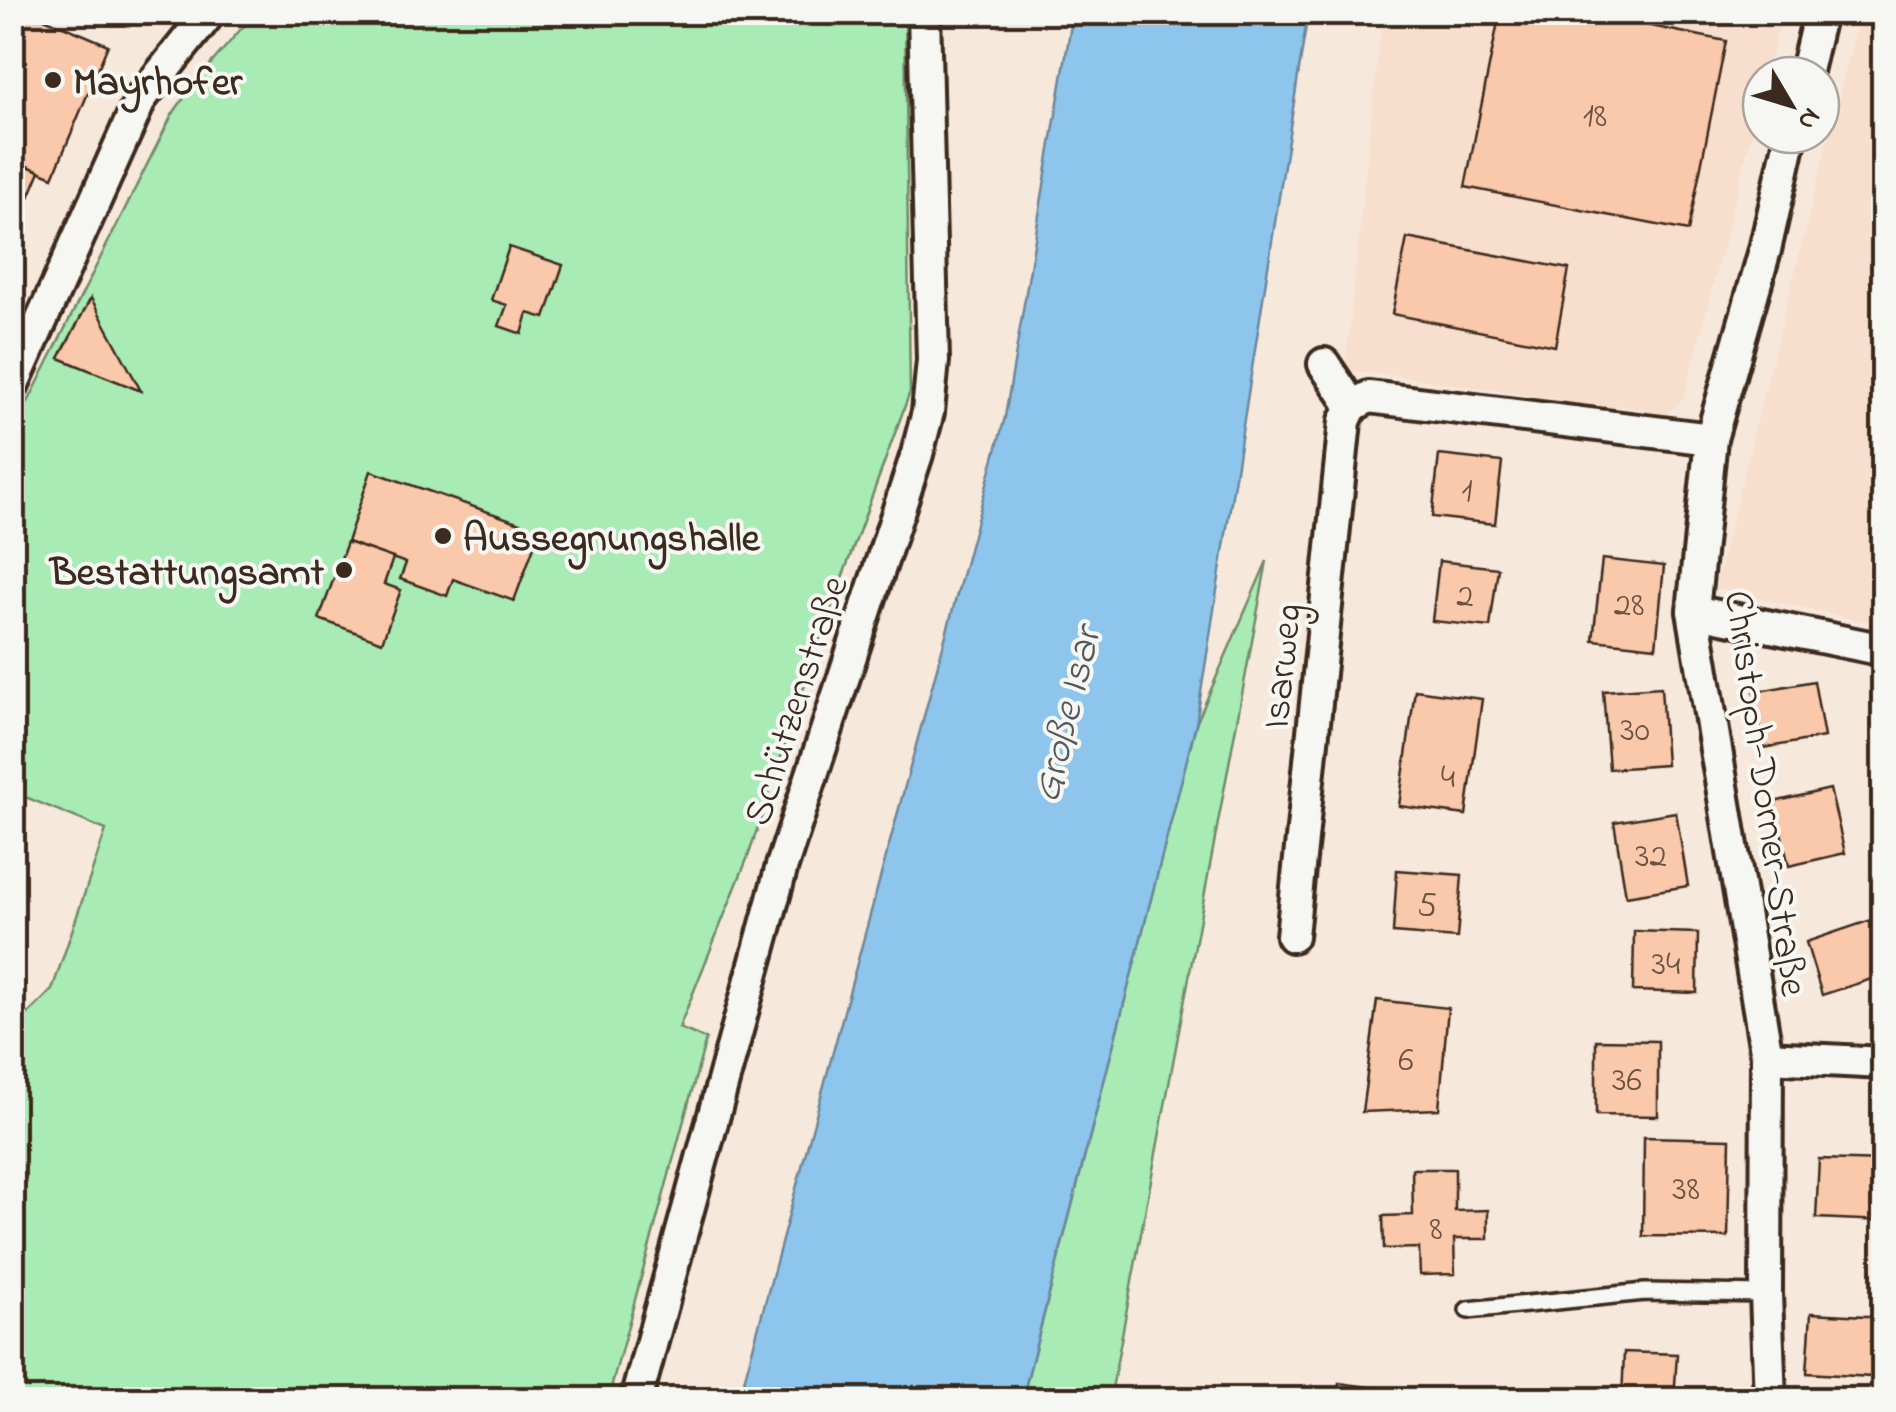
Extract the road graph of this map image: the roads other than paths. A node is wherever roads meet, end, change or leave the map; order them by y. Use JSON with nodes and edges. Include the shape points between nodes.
{"nodes":[{"id":1,"x":210,"y":12,"type":"edge"},
{"id":2,"x":924,"y":12,"type":"edge"},
{"id":3,"x":1820,"y":12,"type":"edge"},
{"id":4,"x":1810,"y":55,"type":"edge"},
{"id":5,"x":1787,"y":155,"type":"edge"},
{"id":6,"x":1324,"y":364,"type":"dead end"},
{"id":7,"x":12,"y":386,"type":"edge"},
{"id":8,"x":1352,"y":406,"type":"junction"},
{"id":9,"x":1711,"y":439,"type":"junction"},
{"id":10,"x":1693,"y":611,"type":"junction"},
{"id":11,"x":1884,"y":650,"type":"edge"},
{"id":12,"x":1292,"y":936,"type":"dead end"},
{"id":13,"x":1767,"y":1057,"type":"junction"},
{"id":14,"x":1884,"y":1063,"type":"edge"},
{"id":15,"x":1766,"y":1294,"type":"junction"},
{"id":16,"x":1468,"y":1310,"type":"dead end"},
{"id":17,"x":636,"y":1400,"type":"edge"},
{"id":18,"x":1770,"y":1400,"type":"edge"}],
"edges":[{"from":1,"to":7,"type":"street","via":[[141,98]]},
{"from":2,"to":17,"type":"street","name":"Schützenstraße","via":[[933,360],[928,412],[782,866]]},
{"from":3,"to":4,"type":"street"},
{"from":5,"to":9,"type":"street","name":"Christoph-Dorner-Straße"},
{"from":6,"to":8,"type":"street"},
{"from":8,"to":9,"type":"street","via":[[1369,397]]},
{"from":8,"to":12,"type":"street","name":"Isarweg","via":[[1345,421]]},
{"from":9,"to":10,"type":"street","name":"Christoph-Dorner-Straße"},
{"from":10,"to":11,"type":"street"},
{"from":10,"to":13,"type":"street","name":"Christoph-Dorner-Straße"},
{"from":13,"to":14,"type":"street"},
{"from":13,"to":15,"type":"street","name":"Christoph-Dorner-Straße"},
{"from":15,"to":16,"type":"lane","via":[[1645,1292]]},
{"from":15,"to":18,"type":"street","name":"Christoph-Dorner-Straße"}]}
